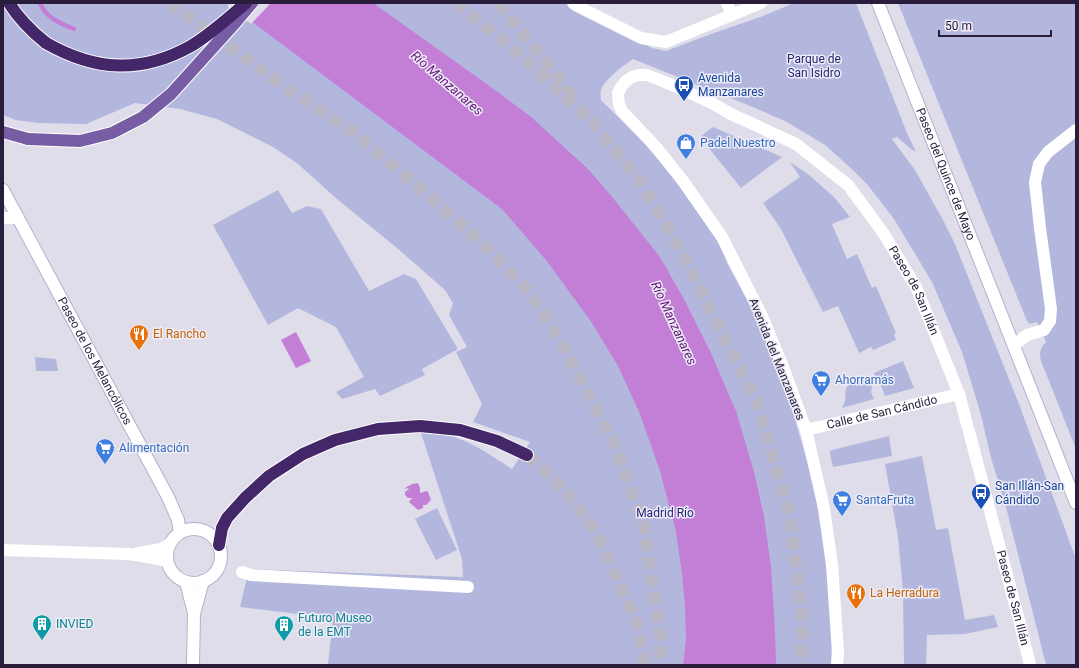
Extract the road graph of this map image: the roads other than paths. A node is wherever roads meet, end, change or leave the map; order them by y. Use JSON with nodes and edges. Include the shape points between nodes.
{"nodes":[{"id":1,"x":8,"y":3,"type":"edge"},
{"id":2,"x":246,"y":3,"type":"edge"},
{"id":3,"x":252,"y":3,"type":"edge"},
{"id":4,"x":573,"y":3,"type":"edge"},
{"id":5,"x":727,"y":3,"type":"edge"},
{"id":6,"x":761,"y":3,"type":"edge"},
{"id":7,"x":878,"y":3,"type":"edge"},
{"id":8,"x":732,"y":15,"type":"junction"},
{"id":9,"x":618,"y":93,"type":"joint"},
{"id":10,"x":1076,"y":130,"type":"edge"},
{"id":11,"x":3,"y":132,"type":"edge"},
{"id":12,"x":3,"y":190,"type":"edge"},
{"id":13,"x":3,"y":218,"type":"edge"},
{"id":14,"x":18,"y":218,"type":"junction"},
{"id":15,"x":1014,"y":345,"type":"junction"},
{"id":16,"x":959,"y":394,"type":"junction"},
{"id":17,"x":806,"y":430,"type":"junction"},
{"id":18,"x":526,"y":455,"type":"tunnel mouth"},
{"id":19,"x":1076,"y":503,"type":"edge"},
{"id":20,"x":180,"y":533,"type":"junction"},
{"id":21,"x":169,"y":544,"type":"junction"},
{"id":22,"x":219,"y":545,"type":"junction"},
{"id":23,"x":3,"y":550,"type":"edge"},
{"id":24,"x":129,"y":554,"type":"junction"},
{"id":25,"x":167,"y":562,"type":"junction"},
{"id":26,"x":242,"y":572,"type":"dead end"},
{"id":27,"x":186,"y":582,"type":"junction"},
{"id":28,"x":203,"y":582,"type":"junction"},
{"id":29,"x":468,"y":587,"type":"dead end"},
{"id":30,"x":194,"y":614,"type":"junction"},
{"id":31,"x":193,"y":665,"type":"edge"},
{"id":32,"x":837,"y":665,"type":"edge"},
{"id":33,"x":1030,"y":665,"type":"edge"}],
"edges":[{"from":1,"to":2,"type":"highway","bridge":true,"via":[[28,27],[46,43],[75,57],[101,64],[126,65],[167,57],[192,45]]},
{"from":3,"to":11,"type":"main road","bridge":true,"via":[[171,94],[143,117],[112,133],[80,142],[28,139]]},
{"from":4,"to":8,"type":"street","via":[[641,38],[666,42]]},
{"from":5,"to":8,"type":"street"},
{"from":6,"to":8,"type":"street"},
{"from":7,"to":15,"type":"street","name":"Paseo del Quince de Mayo"},
{"from":9,"to":16,"type":"street","name":"Paseo de San Illán","via":[[626,81],[639,75],[666,82],[796,144],[848,185],[884,234],[916,287]]},
{"from":9,"to":17,"type":"street","name":"Avenida del Manzanares","via":[[622,111],[656,147],[722,236],[762,316]]},
{"from":10,"to":15,"type":"street","via":[[1048,152],[1039,164],[1035,182],[1051,309],[1050,321],[1044,330],[1027,335]]},
{"from":12,"to":14,"type":"street","name":"Paseo de los Melancólicos"},
{"from":13,"to":14,"type":"street"},
{"from":14,"to":20,"type":"street","name":"Paseo de los Melancólicos","via":[[168,497],[178,520]]},
{"from":15,"to":19,"type":"street","name":"Paseo del Quince de Mayo"},
{"from":16,"to":17,"type":"street","name":"Calle de San Cándido"},
{"from":16,"to":33,"type":"street","name":"Paseo de San Illán"},
{"from":17,"to":32,"type":"street","name":"Avenida del Manzanares","via":[[824,508],[832,565]]},
{"from":18,"to":22,"type":"highway","via":[[497,441],[460,430],[420,426],[378,429],[335,440],[303,454],[259,485],[227,518]]},
{"from":20,"to":21,"type":"street"},
{"from":20,"to":22,"type":"street","via":[[190,529],[199,530],[214,538]]},
{"from":21,"to":24,"type":"street","via":[[161,549]]},
{"from":21,"to":25,"type":"street"},
{"from":22,"to":28,"type":"street","via":[[221,554],[217,571]]},
{"from":23,"to":24,"type":"street"},
{"from":24,"to":25,"type":"street"},
{"from":25,"to":27,"type":"street","via":[[177,578]]},
{"from":26,"to":29,"type":"street"},
{"from":27,"to":28,"type":"street"},
{"from":27,"to":30,"type":"street"},
{"from":28,"to":30,"type":"street"},
{"from":30,"to":31,"type":"street"}]}
